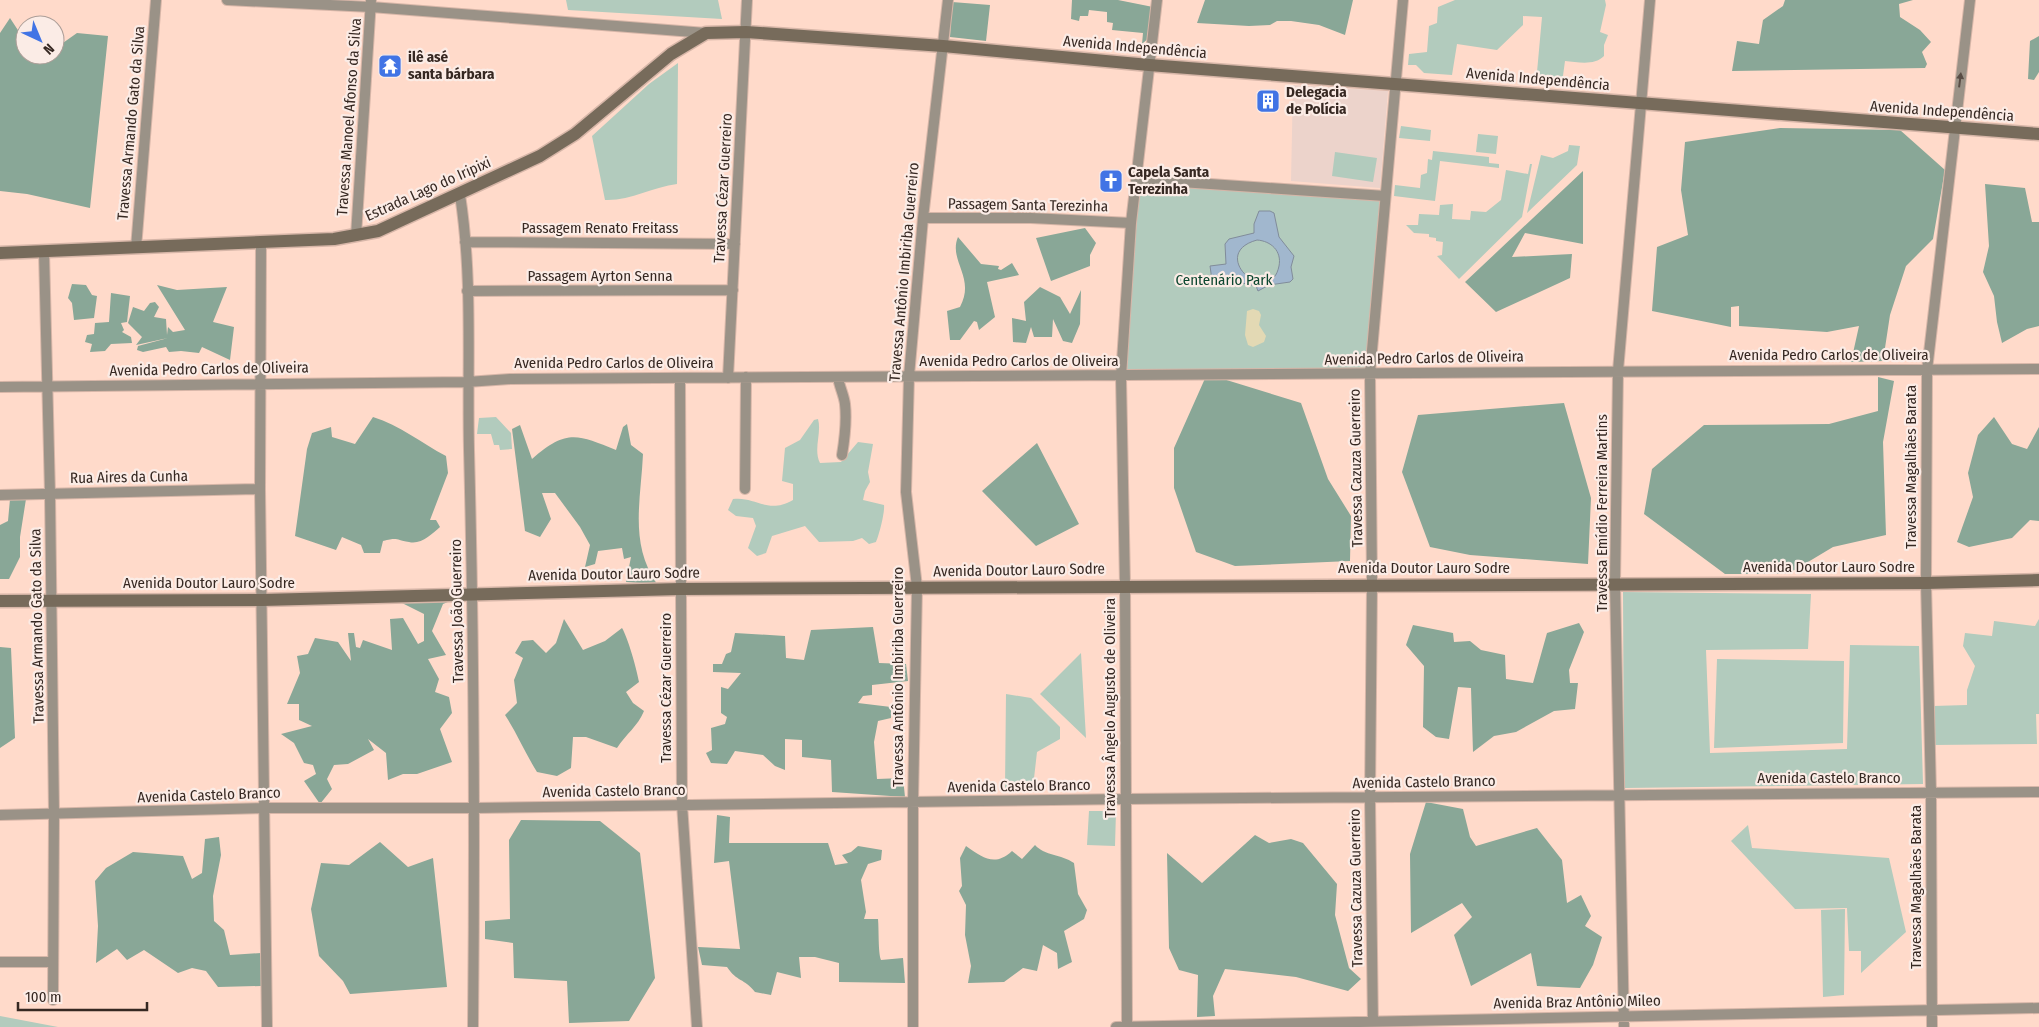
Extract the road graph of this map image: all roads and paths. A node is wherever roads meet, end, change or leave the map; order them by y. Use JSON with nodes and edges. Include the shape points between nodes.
{"nodes":[{"id":1,"x":156,"y":0,"type":"edge"},
{"id":2,"x":227,"y":0,"type":"edge"},
{"id":3,"x":747,"y":0,"type":"edge"},
{"id":4,"x":948,"y":0,"type":"edge"},
{"id":5,"x":1157,"y":0,"type":"edge"},
{"id":6,"x":1403,"y":0,"type":"edge"},
{"id":7,"x":1650,"y":0,"type":"edge"},
{"id":8,"x":1970,"y":0,"type":"edge"},
{"id":9,"x":371,"y":4,"type":"edge"},
{"id":10,"x":746,"y":32,"type":"junction"},
{"id":11,"x":706,"y":33,"type":"junction"},
{"id":12,"x":943,"y":46,"type":"junction"},
{"id":13,"x":1149,"y":65,"type":"junction"},
{"id":14,"x":1395,"y":83,"type":"junction"},
{"id":15,"x":1640,"y":104,"type":"junction"},
{"id":16,"x":1955,"y":129,"type":"junction"},
{"id":17,"x":2039,"y":134,"type":"edge"},
{"id":18,"x":1137,"y":179,"type":"junction"},
{"id":19,"x":460,"y":195,"type":"junction"},
{"id":20,"x":1384,"y":196,"type":"junction"},
{"id":21,"x":924,"y":218,"type":"junction"},
{"id":22,"x":1131,"y":223,"type":"junction"},
{"id":23,"x":356,"y":236,"type":"junction"},
{"id":24,"x":261,"y":242,"type":"junction"},
{"id":25,"x":464,"y":242,"type":"junction"},
{"id":26,"x":735,"y":244,"type":"junction"},
{"id":27,"x":136,"y":248,"type":"junction"},
{"id":28,"x":44,"y":252,"type":"junction"},
{"id":29,"x":0,"y":253,"type":"edge"},
{"id":30,"x":733,"y":290,"type":"junction"},
{"id":31,"x":467,"y":291,"type":"junction"},
{"id":32,"x":2039,"y":369,"type":"edge"},
{"id":33,"x":1926,"y":370,"type":"junction"},
{"id":34,"x":1618,"y":371,"type":"junction"},
{"id":35,"x":1370,"y":373,"type":"junction"},
{"id":36,"x":909,"y":376,"type":"junction"},
{"id":37,"x":746,"y":377,"type":"junction"},
{"id":38,"x":838,"y":377,"type":"junction"},
{"id":39,"x":1121,"y":377,"type":"junction"},
{"id":40,"x":680,"y":378,"type":"junction"},
{"id":41,"x":728,"y":378,"type":"junction"},
{"id":42,"x":467,"y":382,"type":"junction"},
{"id":43,"x":259,"y":384,"type":"junction"},
{"id":44,"x":0,"y":386,"type":"edge"},
{"id":45,"x":47,"y":386,"type":"junction"},
{"id":46,"x":842,"y":455,"type":"dead end"},
{"id":47,"x":260,"y":489,"type":"junction"},
{"id":48,"x":745,"y":489,"type":"dead end"},
{"id":49,"x":50,"y":494,"type":"junction"},
{"id":50,"x":0,"y":495,"type":"edge"},
{"id":51,"x":2039,"y":580,"type":"edge"},
{"id":52,"x":1616,"y":583,"type":"junction"},
{"id":53,"x":1926,"y":583,"type":"junction"},
{"id":54,"x":1372,"y":584,"type":"junction"},
{"id":55,"x":1125,"y":586,"type":"junction"},
{"id":56,"x":917,"y":587,"type":"junction"},
{"id":57,"x":680,"y":589,"type":"junction"},
{"id":58,"x":472,"y":594,"type":"junction"},
{"id":59,"x":51,"y":600,"type":"junction"},
{"id":60,"x":262,"y":600,"type":"junction"},
{"id":61,"x":0,"y":601,"type":"edge"},
{"id":62,"x":2039,"y":792,"type":"edge"},
{"id":63,"x":1931,"y":793,"type":"junction"},
{"id":64,"x":1618,"y":795,"type":"junction"},
{"id":65,"x":1370,"y":798,"type":"junction"},
{"id":66,"x":1124,"y":799,"type":"junction"},
{"id":67,"x":682,"y":804,"type":"junction"},
{"id":68,"x":913,"y":804,"type":"junction"},
{"id":69,"x":263,"y":808,"type":"junction"},
{"id":70,"x":475,"y":808,"type":"junction"},
{"id":71,"x":54,"y":814,"type":"junction"},
{"id":72,"x":0,"y":815,"type":"edge"},
{"id":73,"x":0,"y":962,"type":"edge"},
{"id":74,"x":52,"y":962,"type":"junction"},
{"id":75,"x":53,"y":1000,"type":"dead end"},
{"id":76,"x":2039,"y":1008,"type":"edge"},
{"id":77,"x":1932,"y":1010,"type":"junction"},
{"id":78,"x":1624,"y":1022,"type":"edge"},
{"id":79,"x":1373,"y":1024,"type":"edge"},
{"id":80,"x":267,"y":1027,"type":"edge"},
{"id":81,"x":473,"y":1027,"type":"edge"},
{"id":82,"x":697,"y":1027,"type":"edge"},
{"id":83,"x":913,"y":1027,"type":"edge"},
{"id":84,"x":1116,"y":1027,"type":"edge"},
{"id":85,"x":1127,"y":1027,"type":"edge"},
{"id":86,"x":1932,"y":1027,"type":"edge"}],
"edges":[{"from":1,"to":27,"type":"street","name":"Travessa Armando Gato da Silva"},
{"from":2,"to":9,"type":"street","name":"Avenida Independência"},
{"from":3,"to":10,"type":"street","name":"Travessa Cézar Guerreiro"},
{"from":4,"to":12,"type":"street","name":"Travessa Antônio Imbiriba Guerreiro"},
{"from":5,"to":13,"type":"street","name":"Travessa Ângelo Augusto de Oliveira"},
{"from":6,"to":14,"type":"street","name":"Travessa Cazuza Guerreiro"},
{"from":7,"to":15,"type":"street","name":"Travessa Emídio Ferreira Martins"},
{"from":16,"to":8,"type":"street","name":"Travessa Magalhães Barata","one_way":true},
{"from":9,"to":11,"type":"street","name":"Avenida Independência"},
{"from":9,"to":23,"type":"street","name":"Travessa Manoel Afonso da Silva"},
{"from":10,"to":11,"type":"street","name":"Avenida Independência"},
{"from":10,"to":12,"type":"street","name":"Avenida Independência"},
{"from":10,"to":26,"type":"street","name":"Travessa Cézar Guerreiro"},
{"from":11,"to":19,"type":"street","name":"Estrada Lago do Iripixi","via":[[671,54],[575,134],[540,156]]},
{"from":12,"to":13,"type":"street","name":"Avenida Independência"},
{"from":12,"to":21,"type":"street","name":"Travessa Antônio Imbiriba Guerreiro"},
{"from":13,"to":14,"type":"street","name":"Avenida Independência"},
{"from":13,"to":18,"type":"street","name":"Travessa Ângelo Augusto de Oliveira"},
{"from":14,"to":15,"type":"street","name":"Avenida Independência"},
{"from":14,"to":20,"type":"street","name":"Travessa Cazuza Guerreiro"},
{"from":15,"to":16,"type":"street","name":"Avenida Independência"},
{"from":15,"to":34,"type":"street","name":"Travessa Emídio Ferreira Martins"},
{"from":16,"to":17,"type":"street","name":"Avenida Independência"},
{"from":16,"to":33,"type":"street","name":"Travessa Magalhães Barata"},
{"from":18,"to":20,"type":"street"},
{"from":18,"to":22,"type":"street","name":"Travessa Ângelo Augusto de Oliveira"},
{"from":19,"to":23,"type":"street","name":"Estrada Lago do Iripixi","via":[[378,231]]},
{"from":19,"to":25,"type":"street","name":"Travessa João Guerreiro"},
{"from":20,"to":35,"type":"street","name":"Travessa Cazuza Guerreiro"},
{"from":21,"to":22,"type":"street","name":"Passagem Santa Terezinha","via":[[1031,218]]},
{"from":21,"to":36,"type":"street","name":"Travessa Antônio Imbiriba Guerreiro"},
{"from":22,"to":39,"type":"street","name":"Travessa Ângelo Augusto de Oliveira"},
{"from":23,"to":24,"type":"street","name":"Estrada Lago do Iripixi"},
{"from":24,"to":27,"type":"street","name":"Estrada Lago do Iripixi"},
{"from":24,"to":43,"type":"street"},
{"from":25,"to":26,"type":"street","name":"Passagem Renato Freitass"},
{"from":25,"to":31,"type":"street","name":"Travessa João Guerreiro"},
{"from":26,"to":30,"type":"street","name":"Travessa Cézar Guerreiro"},
{"from":27,"to":28,"type":"street","name":"Estrada Lago do Iripixi"},
{"from":28,"to":29,"type":"street","name":"Estrada Lago do Iripixi"},
{"from":28,"to":45,"type":"street","name":"Travessa Armando Gato da Silva"},
{"from":30,"to":31,"type":"street","name":"Passagem Ayrton Senna"},
{"from":30,"to":41,"type":"street","name":"Travessa Cézar Guerreiro"},
{"from":31,"to":42,"type":"street","name":"Travessa João Guerreiro"},
{"from":32,"to":33,"type":"street","name":"Avenida Pedro Carlos de Oliveira"},
{"from":33,"to":34,"type":"street","name":"Avenida Pedro Carlos de Oliveira"},
{"from":33,"to":53,"type":"street","name":"Travessa Magalhães Barata"},
{"from":34,"to":35,"type":"street","name":"Avenida Pedro Carlos de Oliveira"},
{"from":34,"to":52,"type":"street","name":"Travessa Emídio Ferreira Martins"},
{"from":35,"to":39,"type":"street","name":"Avenida Pedro Carlos de Oliveira"},
{"from":35,"to":54,"type":"street","name":"Travessa Cazuza Guerreiro"},
{"from":36,"to":38,"type":"street","name":"Avenida Pedro Carlos de Oliveira"},
{"from":36,"to":39,"type":"street","name":"Avenida Pedro Carlos de Oliveira"},
{"from":36,"to":56,"type":"street","name":"Travessa Antônio Imbiriba Guerreiro","via":[[906,492]]},
{"from":37,"to":38,"type":"street","name":"Avenida Pedro Carlos de Oliveira"},
{"from":37,"to":41,"type":"street","name":"Avenida Pedro Carlos de Oliveira"},
{"from":37,"to":48,"type":"street"},
{"from":38,"to":46,"type":"street","via":[[848,426]]},
{"from":39,"to":55,"type":"street","name":"Travessa Ângelo Augusto de Oliveira"},
{"from":40,"to":41,"type":"street","name":"Avenida Pedro Carlos de Oliveira"},
{"from":40,"to":42,"type":"street","name":"Avenida Pedro Carlos de Oliveira"},
{"from":40,"to":57,"type":"street","name":"Travessa Cézar Guerreiro"},
{"from":42,"to":43,"type":"street","name":"Avenida Pedro Carlos de Oliveira"},
{"from":42,"to":58,"type":"street","name":"Travessa João Guerreiro"},
{"from":43,"to":45,"type":"street","name":"Avenida Pedro Carlos de Oliveira"},
{"from":43,"to":47,"type":"street"},
{"from":44,"to":45,"type":"street","name":"Avenida Pedro Carlos de Oliveira"},
{"from":45,"to":49,"type":"street","name":"Travessa Armando Gato da Silva"},
{"from":47,"to":49,"type":"street","name":"Rua Aires da Cunha"},
{"from":47,"to":60,"type":"street"},
{"from":49,"to":50,"type":"street","name":"Rua Aires da Cunha"},
{"from":49,"to":59,"type":"street","name":"Travessa Armando Gato da Silva"},
{"from":51,"to":53,"type":"street","name":"Avenida Doutor Lauro Sodre"},
{"from":52,"to":53,"type":"street","name":"Avenida Doutor Lauro Sodre"},
{"from":52,"to":54,"type":"street","name":"Avenida Doutor Lauro Sodre"},
{"from":52,"to":64,"type":"street","name":"Travessa Emídio Ferreira Martins"},
{"from":53,"to":63,"type":"street","name":"Travessa Magalhães Barata"},
{"from":54,"to":55,"type":"street","name":"Avenida Doutor Lauro Sodre"},
{"from":54,"to":65,"type":"street","name":"Travessa Cazuza Guerreiro"},
{"from":55,"to":56,"type":"street","name":"Avenida Doutor Lauro Sodre"},
{"from":55,"to":66,"type":"street","name":"Travessa Ângelo Augusto de Oliveira"},
{"from":56,"to":57,"type":"street","name":"Avenida Doutor Lauro Sodre"},
{"from":56,"to":68,"type":"street","name":"Travessa Antônio Imbiriba Guerreiro"},
{"from":57,"to":58,"type":"street","name":"Avenida Doutor Lauro Sodre"},
{"from":57,"to":67,"type":"street","name":"Travessa Cézar Guerreiro"},
{"from":58,"to":60,"type":"street","name":"Avenida Doutor Lauro Sodre"},
{"from":58,"to":70,"type":"street","name":"Travessa João Guerreiro"},
{"from":59,"to":60,"type":"street","name":"Avenida Doutor Lauro Sodre"},
{"from":59,"to":61,"type":"street","name":"Avenida Doutor Lauro Sodre"},
{"from":59,"to":71,"type":"street","name":"Travessa Armando Gato da Silva"},
{"from":60,"to":69,"type":"street"},
{"from":62,"to":63,"type":"street","name":"Avenida Castelo Branco"},
{"from":63,"to":64,"type":"street","name":"Avenida Castelo Branco"},
{"from":63,"to":77,"type":"street","name":"Travessa Magalhães Barata"},
{"from":64,"to":65,"type":"street","name":"Avenida Castelo Branco"},
{"from":64,"to":78,"type":"street","name":"Travessa Emídio Ferreira Martins"},
{"from":65,"to":66,"type":"street","name":"Avenida Castelo Branco"},
{"from":65,"to":79,"type":"street","name":"Travessa Cazuza Guerreiro"},
{"from":66,"to":68,"type":"street","name":"Avenida Castelo Branco"},
{"from":66,"to":85,"type":"street","name":"Travessa Ângelo Augusto de Oliveira"},
{"from":67,"to":68,"type":"street","name":"Avenida Castelo Branco"},
{"from":67,"to":70,"type":"street","name":"Avenida Castelo Branco"},
{"from":67,"to":82,"type":"street","name":"Travessa Cézar Guerreiro"},
{"from":68,"to":83,"type":"street","name":"Travessa Antônio Imbiriba Guerreiro"},
{"from":69,"to":70,"type":"street","name":"Avenida Castelo Branco"},
{"from":69,"to":71,"type":"street","name":"Avenida Castelo Branco"},
{"from":69,"to":80,"type":"street"},
{"from":70,"to":81,"type":"street","name":"Travessa João Guerreiro"},
{"from":71,"to":72,"type":"street","name":"Avenida Castelo Branco"},
{"from":71,"to":74,"type":"street","name":"Travessa Armando Gato da Silva"},
{"from":73,"to":74,"type":"street"},
{"from":74,"to":75,"type":"street","name":"Travessa Armando Gato da Silva"},
{"from":76,"to":77,"type":"street","name":"Avenida Braz Antônio Mileo"},
{"from":77,"to":78,"type":"street","name":"Avenida Braz Antônio Mileo"},
{"from":77,"to":86,"type":"street","name":"Travessa Magalhães Barata"},
{"from":78,"to":79,"type":"street","name":"Avenida Braz Antônio Mileo"},
{"from":79,"to":85,"type":"street","name":"Avenida Braz Antônio Mileo"},
{"from":84,"to":85,"type":"street","name":"Avenida Braz Antônio Mileo"}]}
